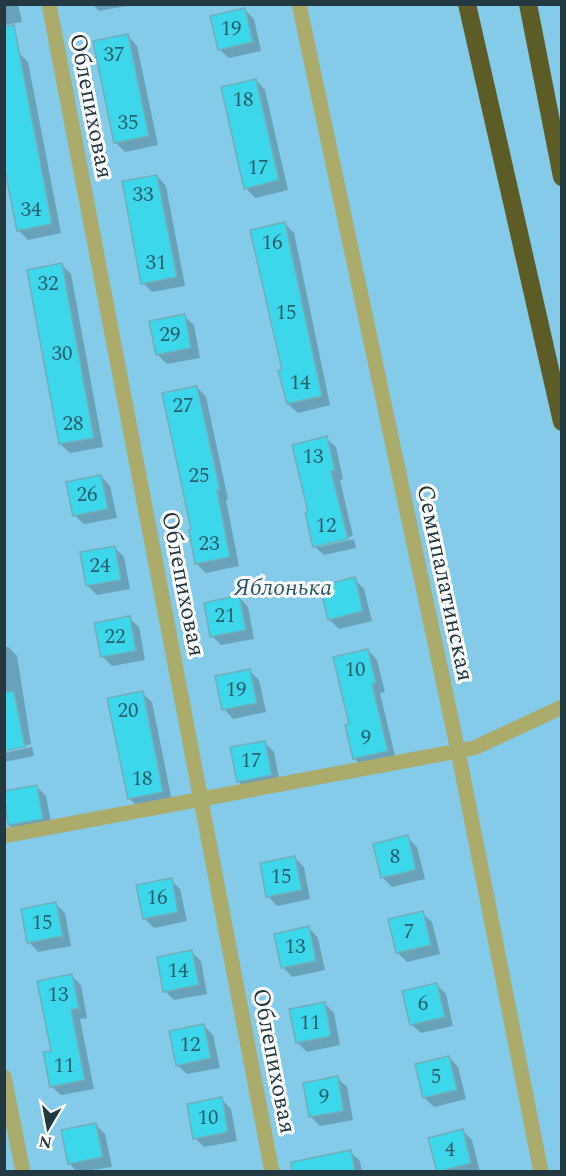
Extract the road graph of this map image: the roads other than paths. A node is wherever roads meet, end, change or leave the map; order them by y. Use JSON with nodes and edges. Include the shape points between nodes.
{"nodes":[{"id":1,"x":49,"y":4,"type":"edge"},
{"id":2,"x":299,"y":4,"type":"edge"},
{"id":3,"x":467,"y":4,"type":"edge"},
{"id":4,"x":528,"y":4,"type":"edge"},
{"id":5,"x":557,"y":125,"type":"edge"},
{"id":6,"x":561,"y":177,"type":"edge"},
{"id":7,"x":561,"y":422,"type":"edge"},
{"id":8,"x":561,"y":707,"type":"edge"},
{"id":9,"x":458,"y":751,"type":"junction"},
{"id":10,"x":201,"y":799,"type":"junction"},
{"id":11,"x":4,"y":836,"type":"edge"},
{"id":12,"x":4,"y":1077,"type":"edge"},
{"id":13,"x":23,"y":1172,"type":"edge"},
{"id":14,"x":272,"y":1172,"type":"edge"},
{"id":15,"x":541,"y":1172,"type":"edge"}],
"edges":[{"from":1,"to":10,"type":"street","name":"Облепиховая"},
{"from":2,"to":9,"type":"street","name":"Семипалатинская"},
{"from":3,"to":7,"type":"highway"},
{"from":4,"to":5,"type":"highway"},
{"from":5,"to":6,"type":"highway"},
{"from":8,"to":9,"type":"street","via":[[474,748]]},
{"from":9,"to":10,"type":"street"},
{"from":9,"to":15,"type":"street","name":"Семипалатинская"},
{"from":10,"to":11,"type":"street"},
{"from":10,"to":14,"type":"street","name":"Облепиховая"},
{"from":12,"to":13,"type":"street"}]}
